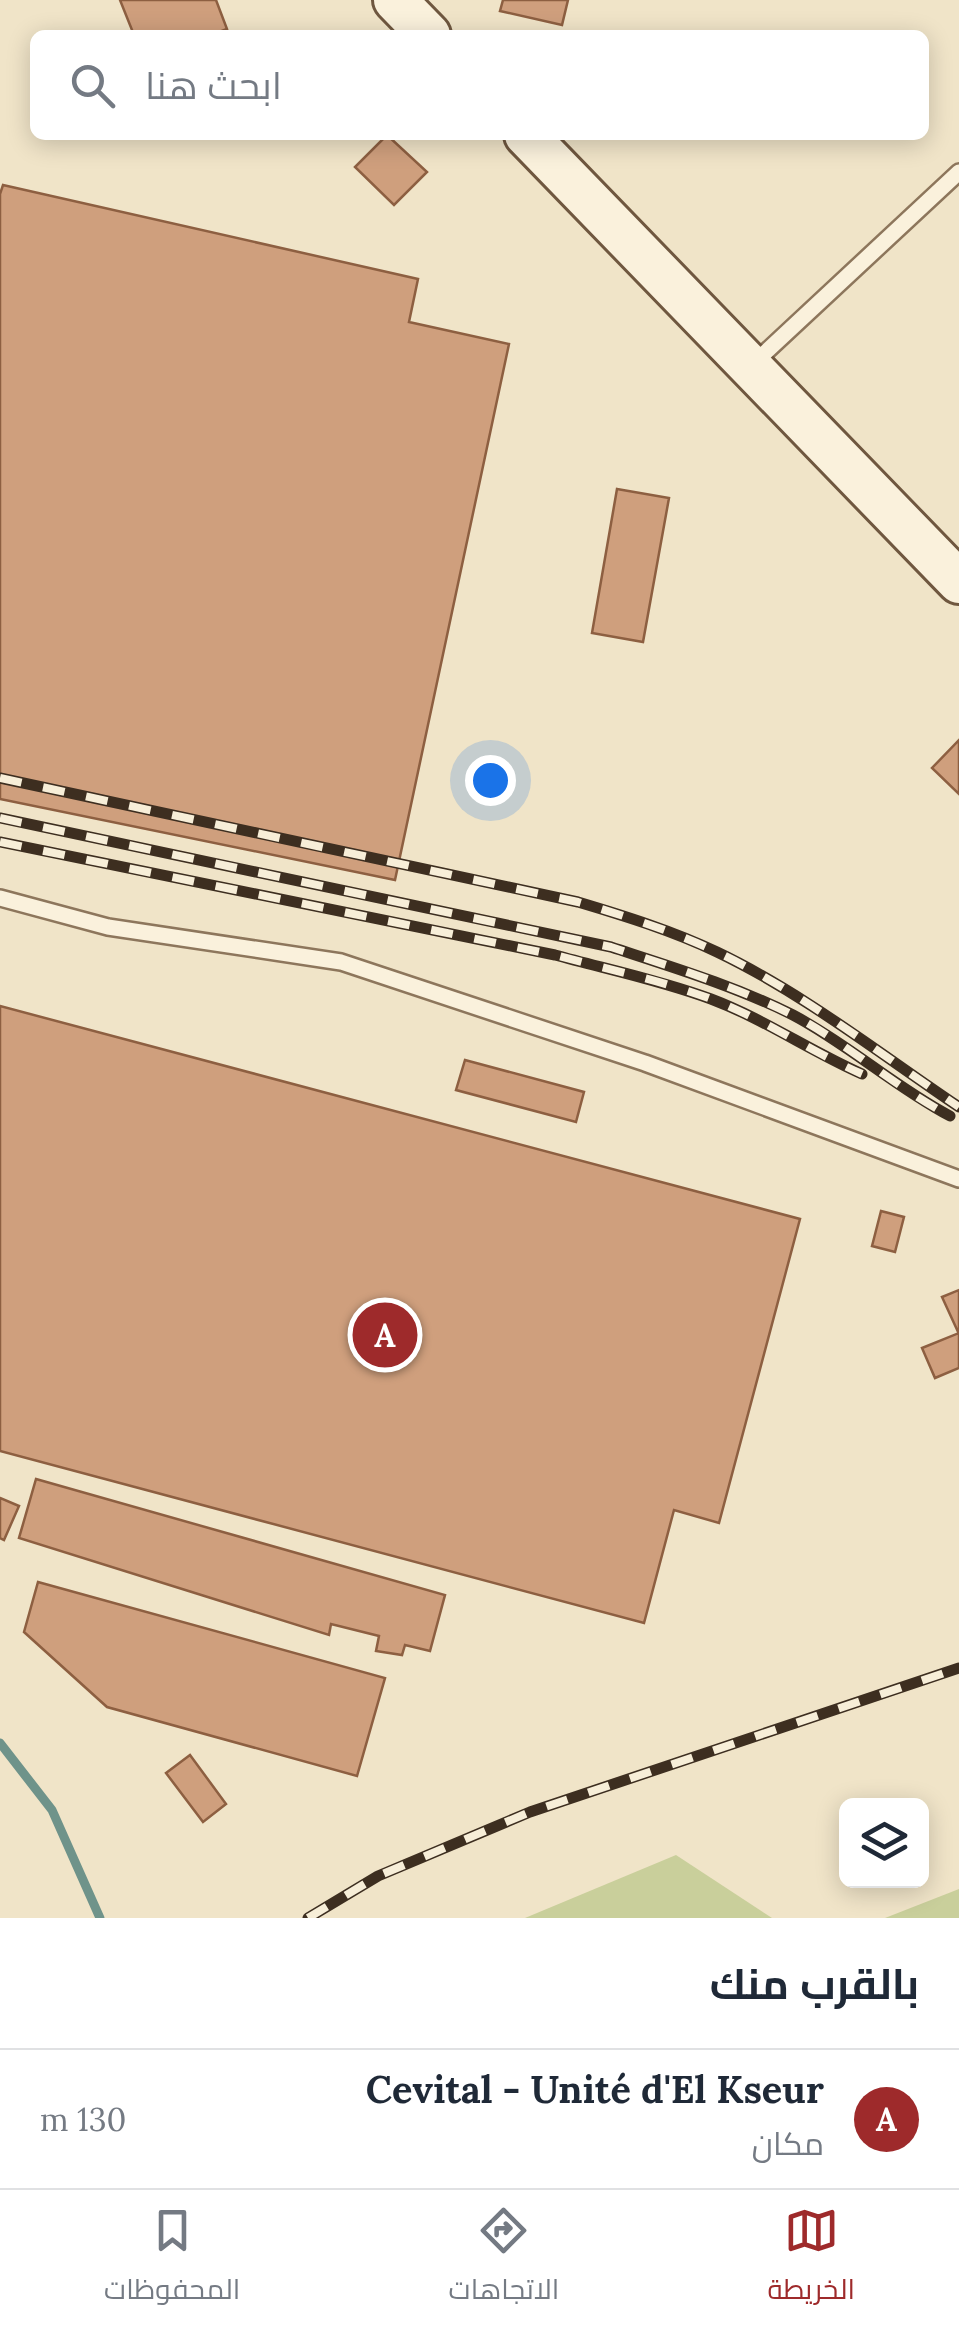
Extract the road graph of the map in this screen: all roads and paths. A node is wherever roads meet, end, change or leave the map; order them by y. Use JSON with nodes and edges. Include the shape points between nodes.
{"nodes":[{"id":1,"x":395,"y":0,"type":"edge"},
{"id":2,"x":424,"y":30,"type":"edge"},
{"id":3,"x":531,"y":140,"type":"edge"},
{"id":4,"x":959,"y":172,"type":"edge"},
{"id":5,"x":750,"y":366,"type":"junction"},
{"id":6,"x":959,"y":582,"type":"edge"},
{"id":7,"x":0,"y":898,"type":"edge"},
{"id":8,"x":959,"y":1179,"type":"edge"}],
"edges":[{"from":1,"to":2,"type":"main road"},
{"from":3,"to":5,"type":"main road"},
{"from":4,"to":5,"type":"lane"},
{"from":5,"to":6,"type":"main road"},
{"from":7,"to":8,"type":"lane","via":[[108,927],[341,962]]}]}
